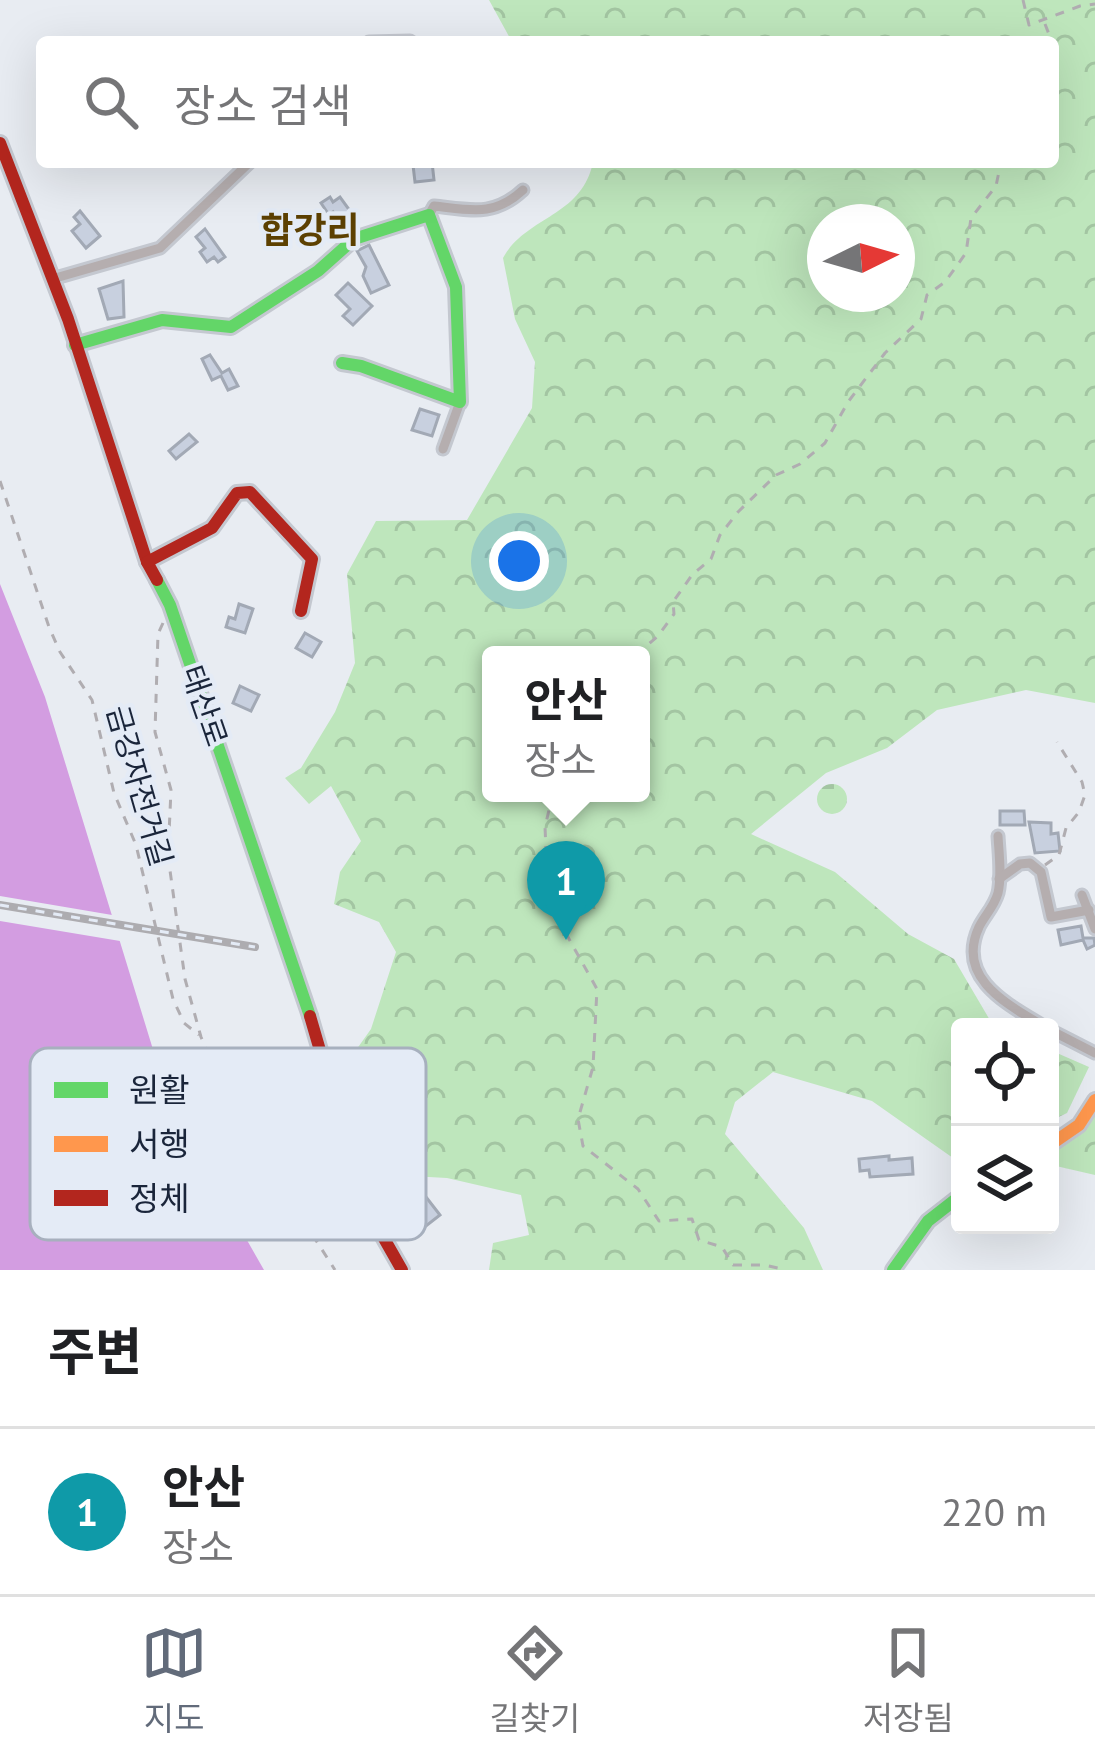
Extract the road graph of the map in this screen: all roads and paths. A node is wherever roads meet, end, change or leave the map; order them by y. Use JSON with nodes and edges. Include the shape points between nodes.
{"nodes":[{"id":1,"x":1023,"y":0,"type":"edge"},
{"id":2,"x":1095,"y":4,"type":"edge"},
{"id":3,"x":1045,"y":22,"type":"junction"},
{"id":4,"x":1050,"y":36,"type":"edge"},
{"id":5,"x":0,"y":142,"type":"edge"},
{"id":6,"x":244,"y":168,"type":"edge"},
{"id":7,"x":999,"y":168,"type":"edge"},
{"id":8,"x":523,"y":190,"type":"dead end"},
{"id":9,"x":429,"y":215,"type":"junction"},
{"id":10,"x":52,"y":279,"type":"junction"},
{"id":11,"x":75,"y":345,"type":"junction"},
{"id":12,"x":343,"y":363,"type":"dead end"},
{"id":13,"x":460,"y":402,"type":"junction"},
{"id":14,"x":443,"y":449,"type":"dead end"},
{"id":15,"x":0,"y":481,"type":"edge"},
{"id":16,"x":147,"y":562,"type":"junction"},
{"id":17,"x":170,"y":605,"type":"junction"},
{"id":18,"x":302,"y":610,"type":"dead end"},
{"id":19,"x":647,"y":646,"type":"edge"},
{"id":20,"x":1057,"y":742,"type":"dead end"},
{"id":21,"x":551,"y":802,"type":"edge"},
{"id":22,"x":998,"y":836,"type":"dead end"},
{"id":23,"x":1040,"y":872,"type":"junction"},
{"id":24,"x":999,"y":879,"type":"junction"},
{"id":25,"x":1082,"y":895,"type":"dead end"},
{"id":26,"x":1089,"y":910,"type":"junction"},
{"id":27,"x":1095,"y":929,"type":"edge"},
{"id":28,"x":1029,"y":1018,"type":"edge"},
{"id":29,"x":1059,"y":1035,"type":"edge"},
{"id":30,"x":201,"y":1036,"type":"junction"},
{"id":31,"x":206,"y":1048,"type":"edge"},
{"id":32,"x":319,"y":1048,"type":"edge"},
{"id":33,"x":1095,"y":1053,"type":"edge"},
{"id":34,"x":1095,"y":1100,"type":"edge"},
{"id":35,"x":1059,"y":1139,"type":"edge"},
{"id":36,"x":951,"y":1203,"type":"edge"},
{"id":37,"x":316,"y":1240,"type":"edge"},
{"id":38,"x":385,"y":1240,"type":"edge"},
{"id":39,"x":335,"y":1270,"type":"edge"},
{"id":40,"x":402,"y":1270,"type":"edge"},
{"id":41,"x":786,"y":1270,"type":"edge"},
{"id":42,"x":893,"y":1270,"type":"edge"}],
"edges":[{"from":1,"to":3,"type":"path","via":[[1029,25]]},
{"from":2,"to":3,"type":"path"},
{"from":3,"to":4,"type":"path"},
{"from":5,"to":10,"type":"street","name":"태산로"},
{"from":6,"to":10,"type":"street","via":[[160,248]]},
{"from":7,"to":19,"type":"path","via":[[996,186],[970,218],[966,253],[927,295],[922,319],[885,353],[825,443],[738,512]]},
{"from":8,"to":9,"type":"street","via":[[507,205],[434,206]]},
{"from":9,"to":11,"type":"street","via":[[354,239],[232,327],[162,320]]},
{"from":9,"to":13,"type":"street","via":[[456,287]]},
{"from":10,"to":11,"type":"street","name":"태산로"},
{"from":11,"to":16,"type":"street","name":"태산로"},
{"from":12,"to":13,"type":"street"},
{"from":13,"to":14,"type":"street"},
{"from":15,"to":30,"type":"path","name":"금강자전거길","via":[[49,627],[92,700],[172,999]]},
{"from":16,"to":17,"type":"street","name":"태산로"},
{"from":16,"to":18,"type":"street","via":[[212,528],[237,493],[250,492],[312,560]]},
{"from":17,"to":30,"type":"path","name":"금강자전거길","via":[[158,634],[155,732],[171,790],[168,856],[185,979]]},
{"from":17,"to":32,"type":"street","name":"태산로"},
{"from":20,"to":23,"type":"path","via":[[1085,795],[1059,855]]},
{"from":21,"to":41,"type":"path","via":[[547,870],[564,930],[597,989],[593,1066],[578,1119],[583,1146],[638,1189],[659,1221],[692,1220],[699,1240],[722,1247],[733,1265]]},
{"from":22,"to":24,"type":"street"},
{"from":23,"to":24,"type":"street","via":[[1020,864]]},
{"from":23,"to":26,"type":"street","via":[[1051,917]]},
{"from":24,"to":28,"type":"street","via":[[975,944],[979,976],[993,996]]},
{"from":25,"to":26,"type":"street"},
{"from":26,"to":27,"type":"street"},
{"from":29,"to":33,"type":"street"},
{"from":30,"to":31,"type":"path","name":"금강자전거길"},
{"from":34,"to":35,"type":"street"},
{"from":36,"to":42,"type":"street"},
{"from":37,"to":39,"type":"path","name":"금강자전거길"},
{"from":38,"to":40,"type":"street","name":"태산로"}]}
